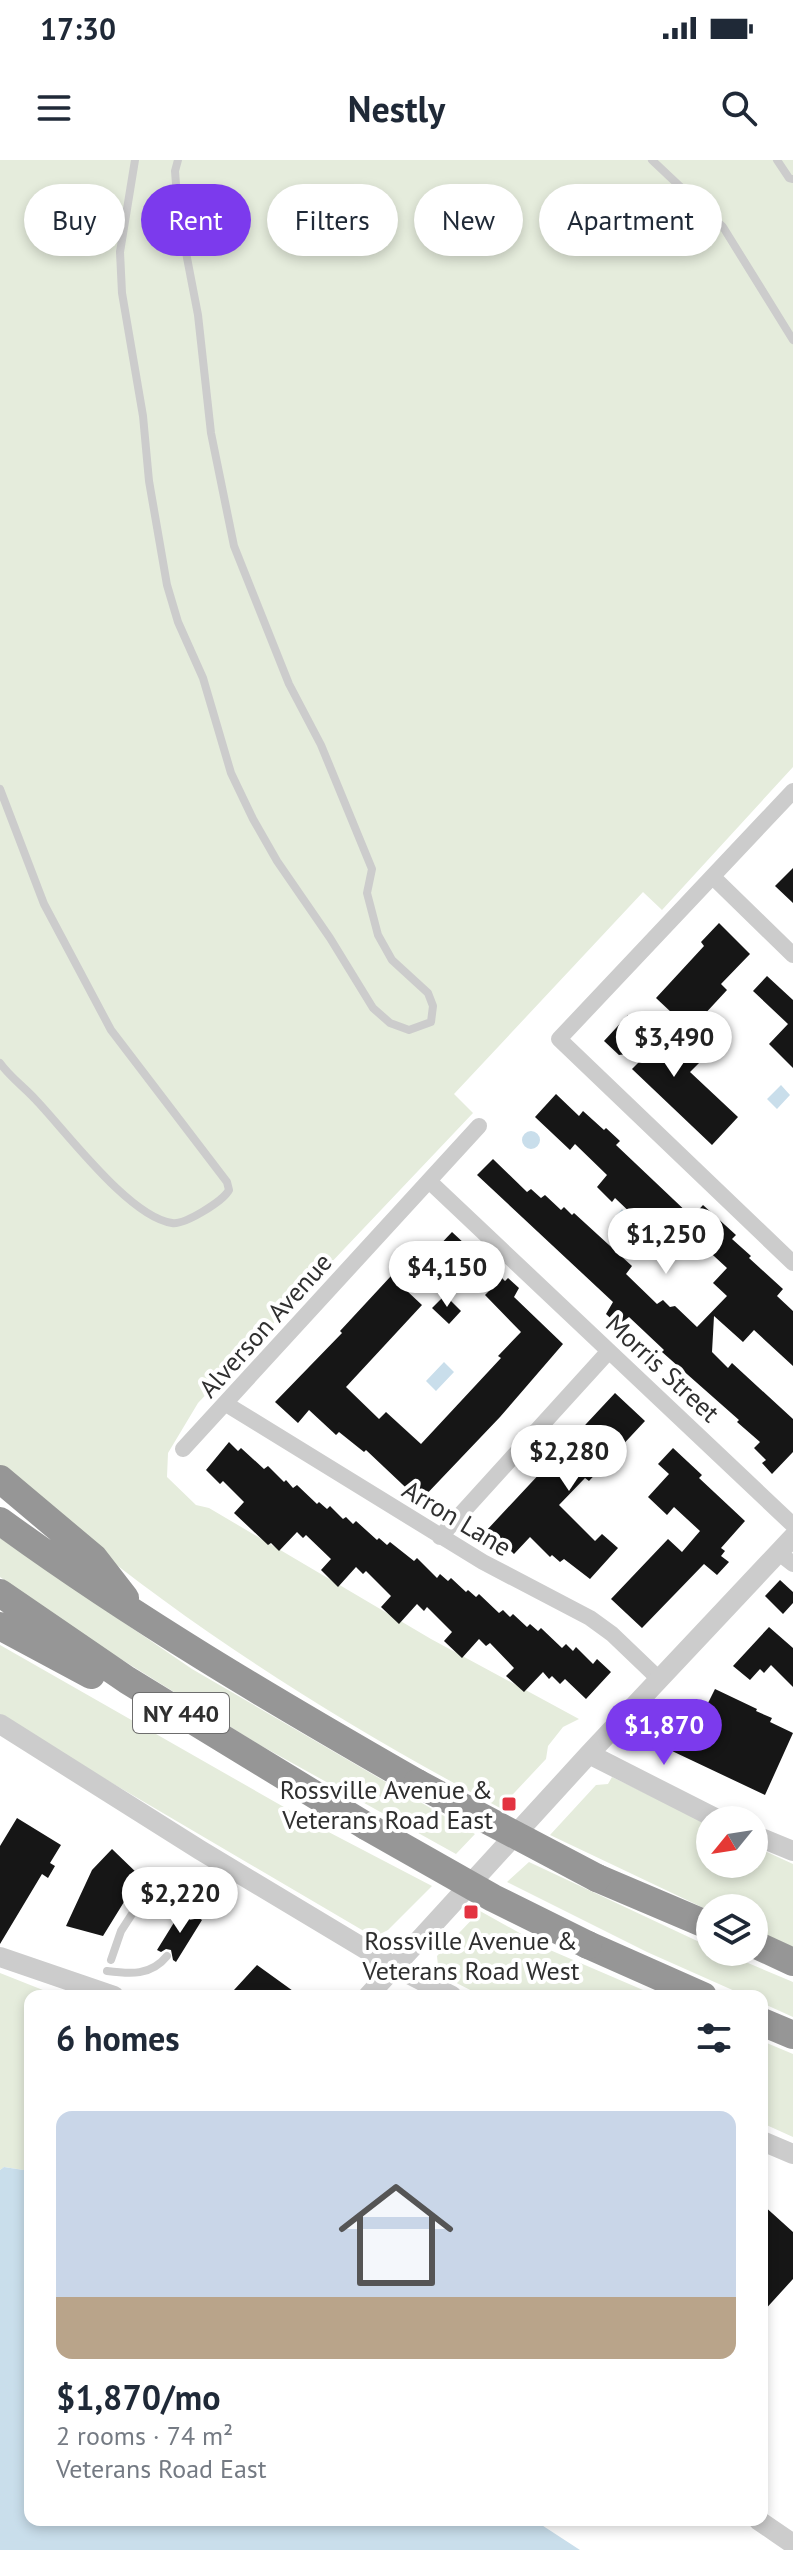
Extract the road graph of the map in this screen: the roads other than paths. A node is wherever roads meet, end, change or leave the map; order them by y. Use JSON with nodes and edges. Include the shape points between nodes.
{"nodes":[{"id":1,"x":135,"y":160,"type":"edge"},
{"id":2,"x":178,"y":160,"type":"edge"},
{"id":3,"x":652,"y":160,"type":"edge"},
{"id":4,"x":777,"y":160,"type":"edge"},
{"id":5,"x":793,"y":179,"type":"edge"},
{"id":6,"x":793,"y":340,"type":"edge"},
{"id":7,"x":0,"y":789,"type":"edge"},
{"id":8,"x":793,"y":791,"type":"edge"},
{"id":9,"x":713,"y":877,"type":"junction"},
{"id":10,"x":793,"y":955,"type":"edge"},
{"id":11,"x":0,"y":1063,"type":"edge"},
{"id":12,"x":479,"y":1126,"type":"dead end"},
{"id":13,"x":429,"y":1181,"type":"junction"},
{"id":14,"x":793,"y":1263,"type":"edge"},
{"id":15,"x":609,"y":1351,"type":"junction"},
{"id":16,"x":226,"y":1404,"type":"junction"},
{"id":17,"x":183,"y":1449,"type":"dead end"},
{"id":18,"x":0,"y":1479,"type":"edge"},
{"id":19,"x":0,"y":1521,"type":"edge"},
{"id":20,"x":793,"y":1525,"type":"edge"},
{"id":21,"x":440,"y":1537,"type":"junction"},
{"id":22,"x":788,"y":1551,"type":"edge"},
{"id":23,"x":0,"y":1593,"type":"edge"},
{"id":24,"x":141,"y":1618,"type":"junction"},
{"id":25,"x":0,"y":1626,"type":"edge"},
{"id":26,"x":659,"y":1679,"type":"junction"},
{"id":27,"x":0,"y":1724,"type":"edge"},
{"id":28,"x":589,"y":1754,"type":"junction"},
{"id":29,"x":696,"y":1808,"type":"edge"},
{"id":30,"x":366,"y":1826,"type":"junction"},
{"id":31,"x":768,"y":1841,"type":"edge"},
{"id":32,"x":793,"y":1851,"type":"edge"},
{"id":33,"x":193,"y":1914,"type":"dead end"},
{"id":34,"x":696,"y":1920,"type":"edge"},
{"id":35,"x":768,"y":1950,"type":"edge"},
{"id":36,"x":167,"y":1956,"type":"dead end"},
{"id":37,"x":0,"y":1957,"type":"edge"},
{"id":38,"x":111,"y":1960,"type":"dead end"},
{"id":39,"x":793,"y":1962,"type":"edge"},
{"id":40,"x":395,"y":1967,"type":"junction"},
{"id":41,"x":107,"y":1971,"type":"dead end"},
{"id":42,"x":96,"y":1990,"type":"edge"},
{"id":43,"x":374,"y":1990,"type":"edge"},
{"id":44,"x":440,"y":1990,"type":"edge"},
{"id":45,"x":689,"y":1990,"type":"edge"},
{"id":46,"x":768,"y":2025,"type":"edge"},
{"id":47,"x":793,"y":2035,"type":"edge"},
{"id":48,"x":768,"y":2144,"type":"edge"},
{"id":49,"x":793,"y":2154,"type":"edge"},
{"id":50,"x":767,"y":2526,"type":"edge"},
{"id":51,"x":793,"y":2544,"type":"edge"}],
"edges":[{"from":1,"to":2,"type":"lane","via":[[120,252],[122,293],[153,509],[178,622],[203,678],[231,773],[253,819],[373,1008],[409,1030],[431,1022],[433,1006],[428,993],[392,960],[378,935],[367,893],[372,869],[234,546],[211,433],[198,315],[178,211]]},
{"from":3,"to":6,"type":"lane","via":[[723,227]]},
{"from":4,"to":5,"type":"lane"},
{"from":7,"to":11,"type":"lane","via":[[44,904],[106,1021],[229,1190],[183,1222],[158,1217],[102,1177]]},
{"from":8,"to":9,"type":"street"},
{"from":9,"to":10,"type":"street"},
{"from":9,"to":14,"type":"street","via":[[559,1039]]},
{"from":12,"to":13,"type":"street","name":"Alverson Avenue"},
{"from":13,"to":15,"type":"street","name":"Morris Street"},
{"from":13,"to":16,"type":"street","name":"Alverson Avenue"},
{"from":15,"to":20,"type":"street","name":"Morris Street"},
{"from":15,"to":21,"type":"street"},
{"from":16,"to":17,"type":"street","name":"Alverson Avenue"},
{"from":16,"to":21,"type":"street","name":"Arron Lane"},
{"from":18,"to":24,"type":"highway","via":[[94,1558]]},
{"from":19,"to":24,"type":"highway","number":"NY 440"},
{"from":21,"to":26,"type":"street","name":"Arron Lane","via":[[590,1618]]},
{"from":22,"to":26,"type":"street"},
{"from":23,"to":30,"type":"highway","number":"NY 440","via":[[127,1680]]},
{"from":24,"to":34,"type":"highway","number":"NY 440","bridge":true,"via":[[417,1783],[597,1878]]},
{"from":25,"to":30,"type":"highway"},
{"from":26,"to":28,"type":"street"},
{"from":27,"to":40,"type":"street"},
{"from":28,"to":29,"type":"street"},
{"from":28,"to":40,"type":"street"},
{"from":30,"to":45,"type":"highway","number":"NY 440","bridge":true,"via":[[493,1898]]},
{"from":31,"to":32,"type":"street"},
{"from":33,"to":38,"type":"lane","via":[[197,1905],[190,1896],[164,1880],[154,1880],[121,1931]]},
{"from":35,"to":39,"type":"highway"},
{"from":36,"to":41,"type":"lane","via":[[149,1970]]},
{"from":37,"to":42,"type":"street"},
{"from":40,"to":43,"type":"street"},
{"from":40,"to":44,"type":"street"},
{"from":46,"to":47,"type":"highway"},
{"from":48,"to":49,"type":"street"},
{"from":50,"to":51,"type":"street"}]}
